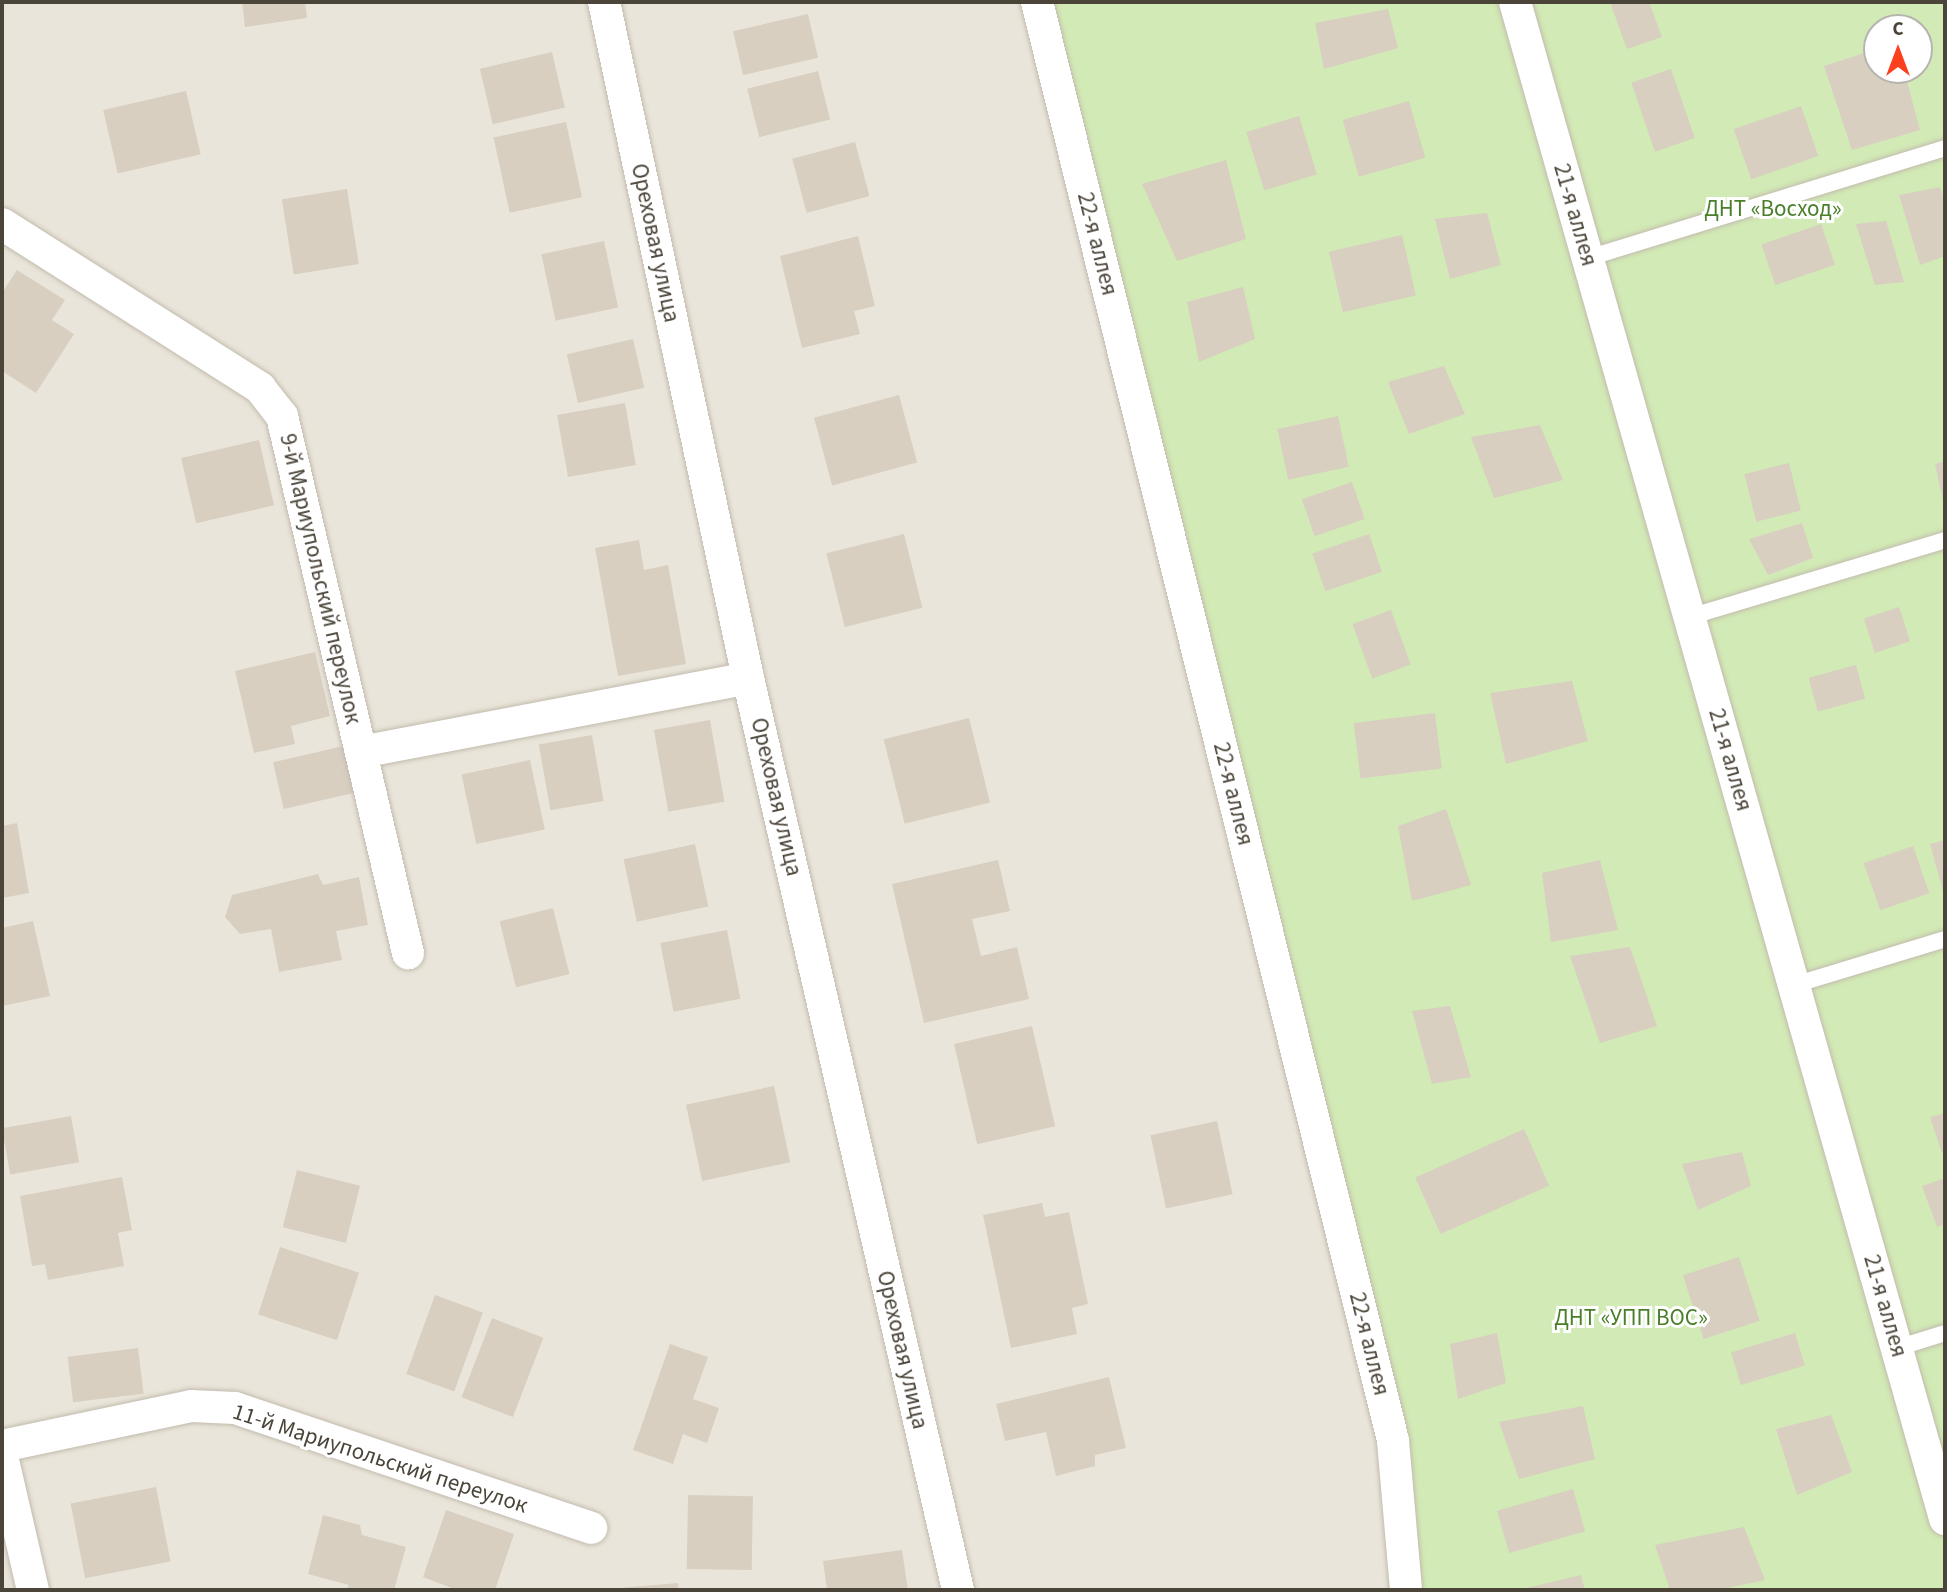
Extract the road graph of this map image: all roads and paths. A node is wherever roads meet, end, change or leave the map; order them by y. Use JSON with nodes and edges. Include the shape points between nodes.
{"nodes":[{"id":1,"x":604,"y":2,"type":"edge"},
{"id":2,"x":1037,"y":2,"type":"edge"},
{"id":3,"x":1515,"y":2,"type":"edge"},
{"id":4,"x":1945,"y":148,"type":"edge"},
{"id":5,"x":2,"y":224,"type":"edge"},
{"id":6,"x":1588,"y":258,"type":"junction"},
{"id":7,"x":1945,"y":540,"type":"edge"},
{"id":8,"x":1689,"y":617,"type":"junction"},
{"id":9,"x":748,"y":678,"type":"junction"},
{"id":10,"x":361,"y":752,"type":"junction"},
{"id":11,"x":1945,"y":939,"type":"edge"},
{"id":12,"x":408,"y":953,"type":"dead end"},
{"id":13,"x":1794,"y":985,"type":"junction"},
{"id":14,"x":1945,"y":1333,"type":"edge"},
{"id":15,"x":1897,"y":1348,"type":"junction"},
{"id":16,"x":2,"y":1446,"type":"edge"},
{"id":17,"x":2,"y":1456,"type":"edge"},
{"id":18,"x":1945,"y":1519,"type":"edge"},
{"id":19,"x":591,"y":1528,"type":"dead end"},
{"id":20,"x":33,"y":1590,"type":"edge"},
{"id":21,"x":957,"y":1590,"type":"edge"},
{"id":22,"x":1406,"y":1590,"type":"edge"}],
"edges":[{"from":1,"to":9,"type":"street","name":"Ореховая улица"},
{"from":2,"to":22,"type":"street","name":"22-я аллея","via":[[1393,1441]]},
{"from":3,"to":6,"type":"street","name":"21-я аллея"},
{"from":4,"to":6,"type":"lane"},
{"from":5,"to":10,"type":"street","name":"9-й Мариупольский переулок","via":[[260,388],[282,416]]},
{"from":6,"to":8,"type":"street","name":"21-я аллея"},
{"from":7,"to":8,"type":"lane"},
{"from":8,"to":13,"type":"street","name":"21-я аллея"},
{"from":9,"to":10,"type":"street"},
{"from":9,"to":21,"type":"street","name":"Ореховая улица"},
{"from":10,"to":12,"type":"street","name":"9-й Мариупольский переулок"},
{"from":11,"to":13,"type":"lane"},
{"from":13,"to":15,"type":"street","name":"21-я аллея"},
{"from":14,"to":15,"type":"lane"},
{"from":15,"to":18,"type":"street","name":"21-я аллея"},
{"from":16,"to":19,"type":"street","name":"11-й Мариупольский переулок","via":[[191,1405],[235,1408]]},
{"from":17,"to":20,"type":"street"}]}
